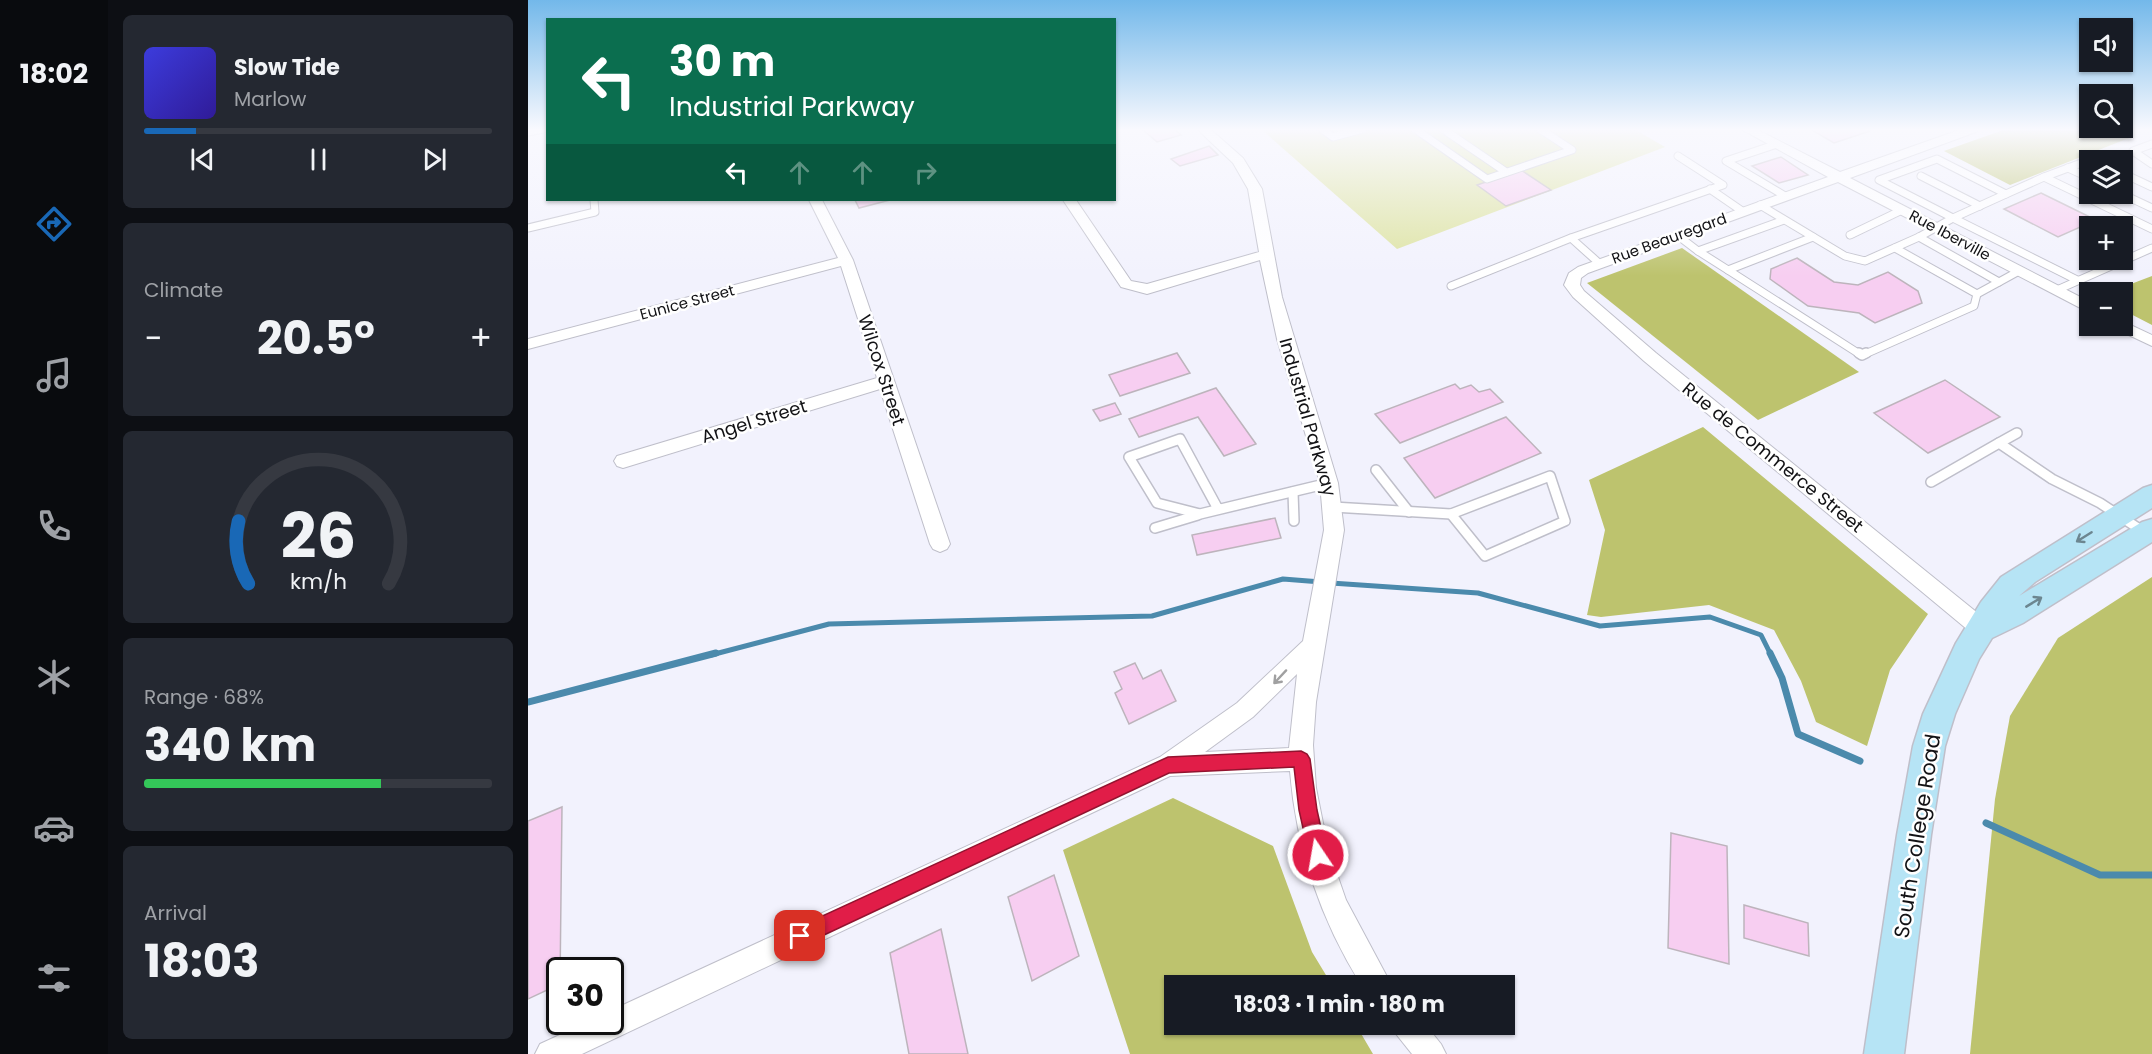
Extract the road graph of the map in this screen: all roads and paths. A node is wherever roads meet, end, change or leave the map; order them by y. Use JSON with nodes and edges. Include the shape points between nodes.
{"nodes":[{"id":1,"x":1250,"y":178,"type":"edge"},
{"id":2,"x":1712,"y":178,"type":"edge"},
{"id":3,"x":1755,"y":178,"type":"edge"},
{"id":4,"x":1832,"y":178,"type":"edge"},
{"id":5,"x":1842,"y":178,"type":"edge"},
{"id":6,"x":1884,"y":178,"type":"edge"},
{"id":7,"x":1925,"y":178,"type":"edge"},
{"id":8,"x":1975,"y":178,"type":"edge"},
{"id":9,"x":2041,"y":178,"type":"edge"},
{"id":10,"x":2046,"y":178,"type":"edge"},
{"id":11,"x":2133,"y":178,"type":"edge"},
{"id":12,"x":2152,"y":187,"type":"edge"},
{"id":13,"x":1710,"y":189,"type":"junction"},
{"id":14,"x":2006,"y":194,"type":"junction"},
{"id":15,"x":1785,"y":196,"type":"junction"},
{"id":16,"x":2133,"y":199,"type":"edge"},
{"id":17,"x":594,"y":201,"type":"edge"},
{"id":18,"x":816,"y":201,"type":"edge"},
{"id":19,"x":1071,"y":201,"type":"edge"},
{"id":20,"x":1760,"y":205,"type":"junction"},
{"id":21,"x":1980,"y":206,"type":"junction"},
{"id":22,"x":2152,"y":208,"type":"edge"},
{"id":23,"x":1902,"y":210,"type":"junction"},
{"id":24,"x":1742,"y":212,"type":"junction"},
{"id":25,"x":1953,"y":218,"type":"junction"},
{"id":26,"x":1784,"y":220,"type":"junction"},
{"id":27,"x":1934,"y":227,"type":"junction"},
{"id":28,"x":528,"y":228,"type":"edge"},
{"id":29,"x":2152,"y":229,"type":"edge"},
{"id":30,"x":1850,"y":235,"type":"dead end"},
{"id":31,"x":1677,"y":236,"type":"junction"},
{"id":32,"x":1813,"y":237,"type":"junction"},
{"id":33,"x":1918,"y":237,"type":"junction"},
{"id":34,"x":1570,"y":238,"type":"junction"},
{"id":35,"x":1895,"y":248,"type":"junction"},
{"id":36,"x":2152,"y":248,"type":"edge"},
{"id":37,"x":1698,"y":250,"type":"junction"},
{"id":38,"x":1266,"y":254,"type":"junction"},
{"id":39,"x":846,"y":260,"type":"junction"},
{"id":40,"x":1600,"y":264,"type":"junction"},
{"id":41,"x":1728,"y":270,"type":"junction"},
{"id":42,"x":2019,"y":272,"type":"junction"},
{"id":43,"x":2077,"y":279,"type":"junction"},
{"id":44,"x":1572,"y":280,"type":"joint"},
{"id":45,"x":1999,"y":282,"type":"junction"},
{"id":46,"x":1451,"y":286,"type":"dead end"},
{"id":47,"x":2057,"y":290,"type":"junction"},
{"id":48,"x":1977,"y":294,"type":"junction"},
{"id":49,"x":2079,"y":302,"type":"edge"},
{"id":50,"x":2133,"y":332,"type":"edge"},
{"id":51,"x":2152,"y":341,"type":"edge"},
{"id":52,"x":528,"y":344,"type":"edge"},
{"id":53,"x":886,"y":381,"type":"junction"},
{"id":54,"x":2017,"y":433,"type":"dead end"},
{"id":55,"x":1999,"y":443,"type":"junction"},
{"id":56,"x":623,"y":461,"type":"dead end"},
{"id":57,"x":1376,"y":470,"type":"dead end"},
{"id":58,"x":1931,"y":482,"type":"dead end"},
{"id":59,"x":1329,"y":483,"type":"junction"},
{"id":60,"x":1293,"y":492,"type":"junction"},
{"id":61,"x":2152,"y":495,"type":"edge"},
{"id":62,"x":1333,"y":507,"type":"junction"},
{"id":63,"x":1218,"y":509,"type":"junction"},
{"id":64,"x":1409,"y":512,"type":"junction"},
{"id":65,"x":1200,"y":514,"type":"junction"},
{"id":66,"x":1451,"y":514,"type":"junction"},
{"id":67,"x":2120,"y":515,"type":"junction"},
{"id":68,"x":1294,"y":521,"type":"dead end"},
{"id":69,"x":1155,"y":528,"type":"dead end"},
{"id":70,"x":2149,"y":531,"type":"edge"},
{"id":71,"x":940,"y":544,"type":"dead end"},
{"id":72,"x":1982,"y":629,"type":"junction"},
{"id":73,"x":1315,"y":639,"type":"junction"},
{"id":74,"x":1301,"y":759,"type":"junction"},
{"id":75,"x":1168,"y":765,"type":"junction"},
{"id":76,"x":1371,"y":975,"type":"edge"},
{"id":77,"x":1415,"y":1035,"type":"edge"},
{"id":78,"x":550,"y":1054,"type":"edge"},
{"id":79,"x":1431,"y":1054,"type":"edge"},
{"id":80,"x":1884,"y":1054,"type":"edge"}],
"edges":[{"from":1,"to":38,"type":"street","name":"Industrial Parkway"},
{"from":2,"to":13,"type":"lane","via":[[1723,185]]},
{"from":3,"to":15,"type":"lane"},
{"from":4,"to":15,"type":"street","name":"Rue Beauregard"},
{"from":5,"to":23,"type":"street","name":"Rue Iberville"},
{"from":6,"to":25,"type":"lane","via":[[1879,180]]},
{"from":7,"to":21,"type":"lane"},
{"from":8,"to":14,"type":"lane"},
{"from":9,"to":14,"type":"lane"},
{"from":10,"to":29,"type":"lane"},
{"from":11,"to":12,"type":"lane"},
{"from":13,"to":24,"type":"lane"},
{"from":13,"to":34,"type":"lane"},
{"from":14,"to":21,"type":"lane"},
{"from":15,"to":20,"type":"street","name":"Rue Beauregard"},
{"from":16,"to":22,"type":"lane"},
{"from":17,"to":28,"type":"lane","via":[[595,212]]},
{"from":18,"to":39,"type":"street","name":"Wilcox Street"},
{"from":19,"to":38,"type":"street","via":[[1126,284],[1132,287],[1148,289]]},
{"from":20,"to":24,"type":"street","name":"Rue Beauregard"},
{"from":20,"to":26,"type":"lane"},
{"from":21,"to":25,"type":"lane"},
{"from":23,"to":27,"type":"street","name":"Rue Iberville"},
{"from":23,"to":30,"type":"lane"},
{"from":24,"to":31,"type":"street","name":"Rue Beauregard"},
{"from":25,"to":27,"type":"lane"},
{"from":25,"to":43,"type":"lane"},
{"from":26,"to":32,"type":"lane"},
{"from":26,"to":37,"type":"lane"},
{"from":27,"to":33,"type":"lane"},
{"from":27,"to":42,"type":"street","name":"Rue Iberville"},
{"from":31,"to":37,"type":"lane"},
{"from":31,"to":40,"type":"street","name":"Rue Beauregard"},
{"from":32,"to":35,"type":"lane","via":[[1855,260],[1865,261]]},
{"from":32,"to":41,"type":"lane"},
{"from":33,"to":35,"type":"lane"},
{"from":33,"to":45,"type":"lane"},
{"from":34,"to":40,"type":"lane"},
{"from":34,"to":46,"type":"lane"},
{"from":35,"to":48,"type":"lane"},
{"from":36,"to":43,"type":"lane"},
{"from":37,"to":41,"type":"lane"},
{"from":38,"to":59,"type":"street","name":"Industrial Parkway","via":[[1285,339]]},
{"from":39,"to":52,"type":"street","name":"Eunice Street"},
{"from":39,"to":53,"type":"street","name":"Wilcox Street"},
{"from":40,"to":44,"type":"street","name":"Rue Beauregard","via":[[1577,273]]},
{"from":41,"to":48,"type":"lane","via":[[1862,355],[1974,306]]},
{"from":42,"to":45,"type":"lane"},
{"from":42,"to":47,"type":"street","name":"Rue Iberville"},
{"from":43,"to":47,"type":"lane"},
{"from":44,"to":72,"type":"street","name":"Rue de Commerce Street","via":[[1578,294],[1650,357]]},
{"from":45,"to":48,"type":"lane"},
{"from":47,"to":49,"type":"street","name":"Rue Iberville"},
{"from":50,"to":51,"type":"street"},
{"from":53,"to":56,"type":"street","name":"Angel Street"},
{"from":53,"to":71,"type":"street","name":"Wilcox Street"},
{"from":54,"to":55,"type":"lane"},
{"from":55,"to":58,"type":"lane"},
{"from":55,"to":67,"type":"lane","via":[[2052,479]]},
{"from":57,"to":64,"type":"lane"},
{"from":59,"to":60,"type":"lane"},
{"from":59,"to":62,"type":"street","name":"Industrial Parkway"},
{"from":60,"to":63,"type":"lane"},
{"from":60,"to":68,"type":"lane"},
{"from":61,"to":67,"type":"street","name":"South College Road"},
{"from":62,"to":64,"type":"lane"},
{"from":62,"to":73,"type":"street","name":"Industrial Parkway","via":[[1334,539]]},
{"from":63,"to":65,"type":"lane"},
{"from":63,"to":65,"type":"lane","via":[[1180,439],[1129,457],[1156,503]]},
{"from":64,"to":66,"type":"lane"},
{"from":65,"to":69,"type":"lane"},
{"from":66,"to":66,"type":"lane","via":[[1550,476],[1565,521],[1485,556]]},
{"from":67,"to":70,"type":"lane"},
{"from":67,"to":72,"type":"street","name":"South College Road","one_way":true,"via":[[2012,585],[1991,610]]},
{"from":72,"to":70,"type":"street","one_way":true},
{"from":72,"to":80,"type":"street","name":"South College Road","via":[[1946,695],[1929,746]]},
{"from":73,"to":74,"type":"street","name":"Industrial Parkway"},
{"from":73,"to":75,"type":"street","one_way":true,"via":[[1245,710]]},
{"from":74,"to":75,"type":"street"},
{"from":74,"to":76,"type":"street","name":"Industrial Parkway","via":[[1318,855],[1334,901]]},
{"from":75,"to":78,"type":"street"},
{"from":77,"to":79,"type":"street"}]}
